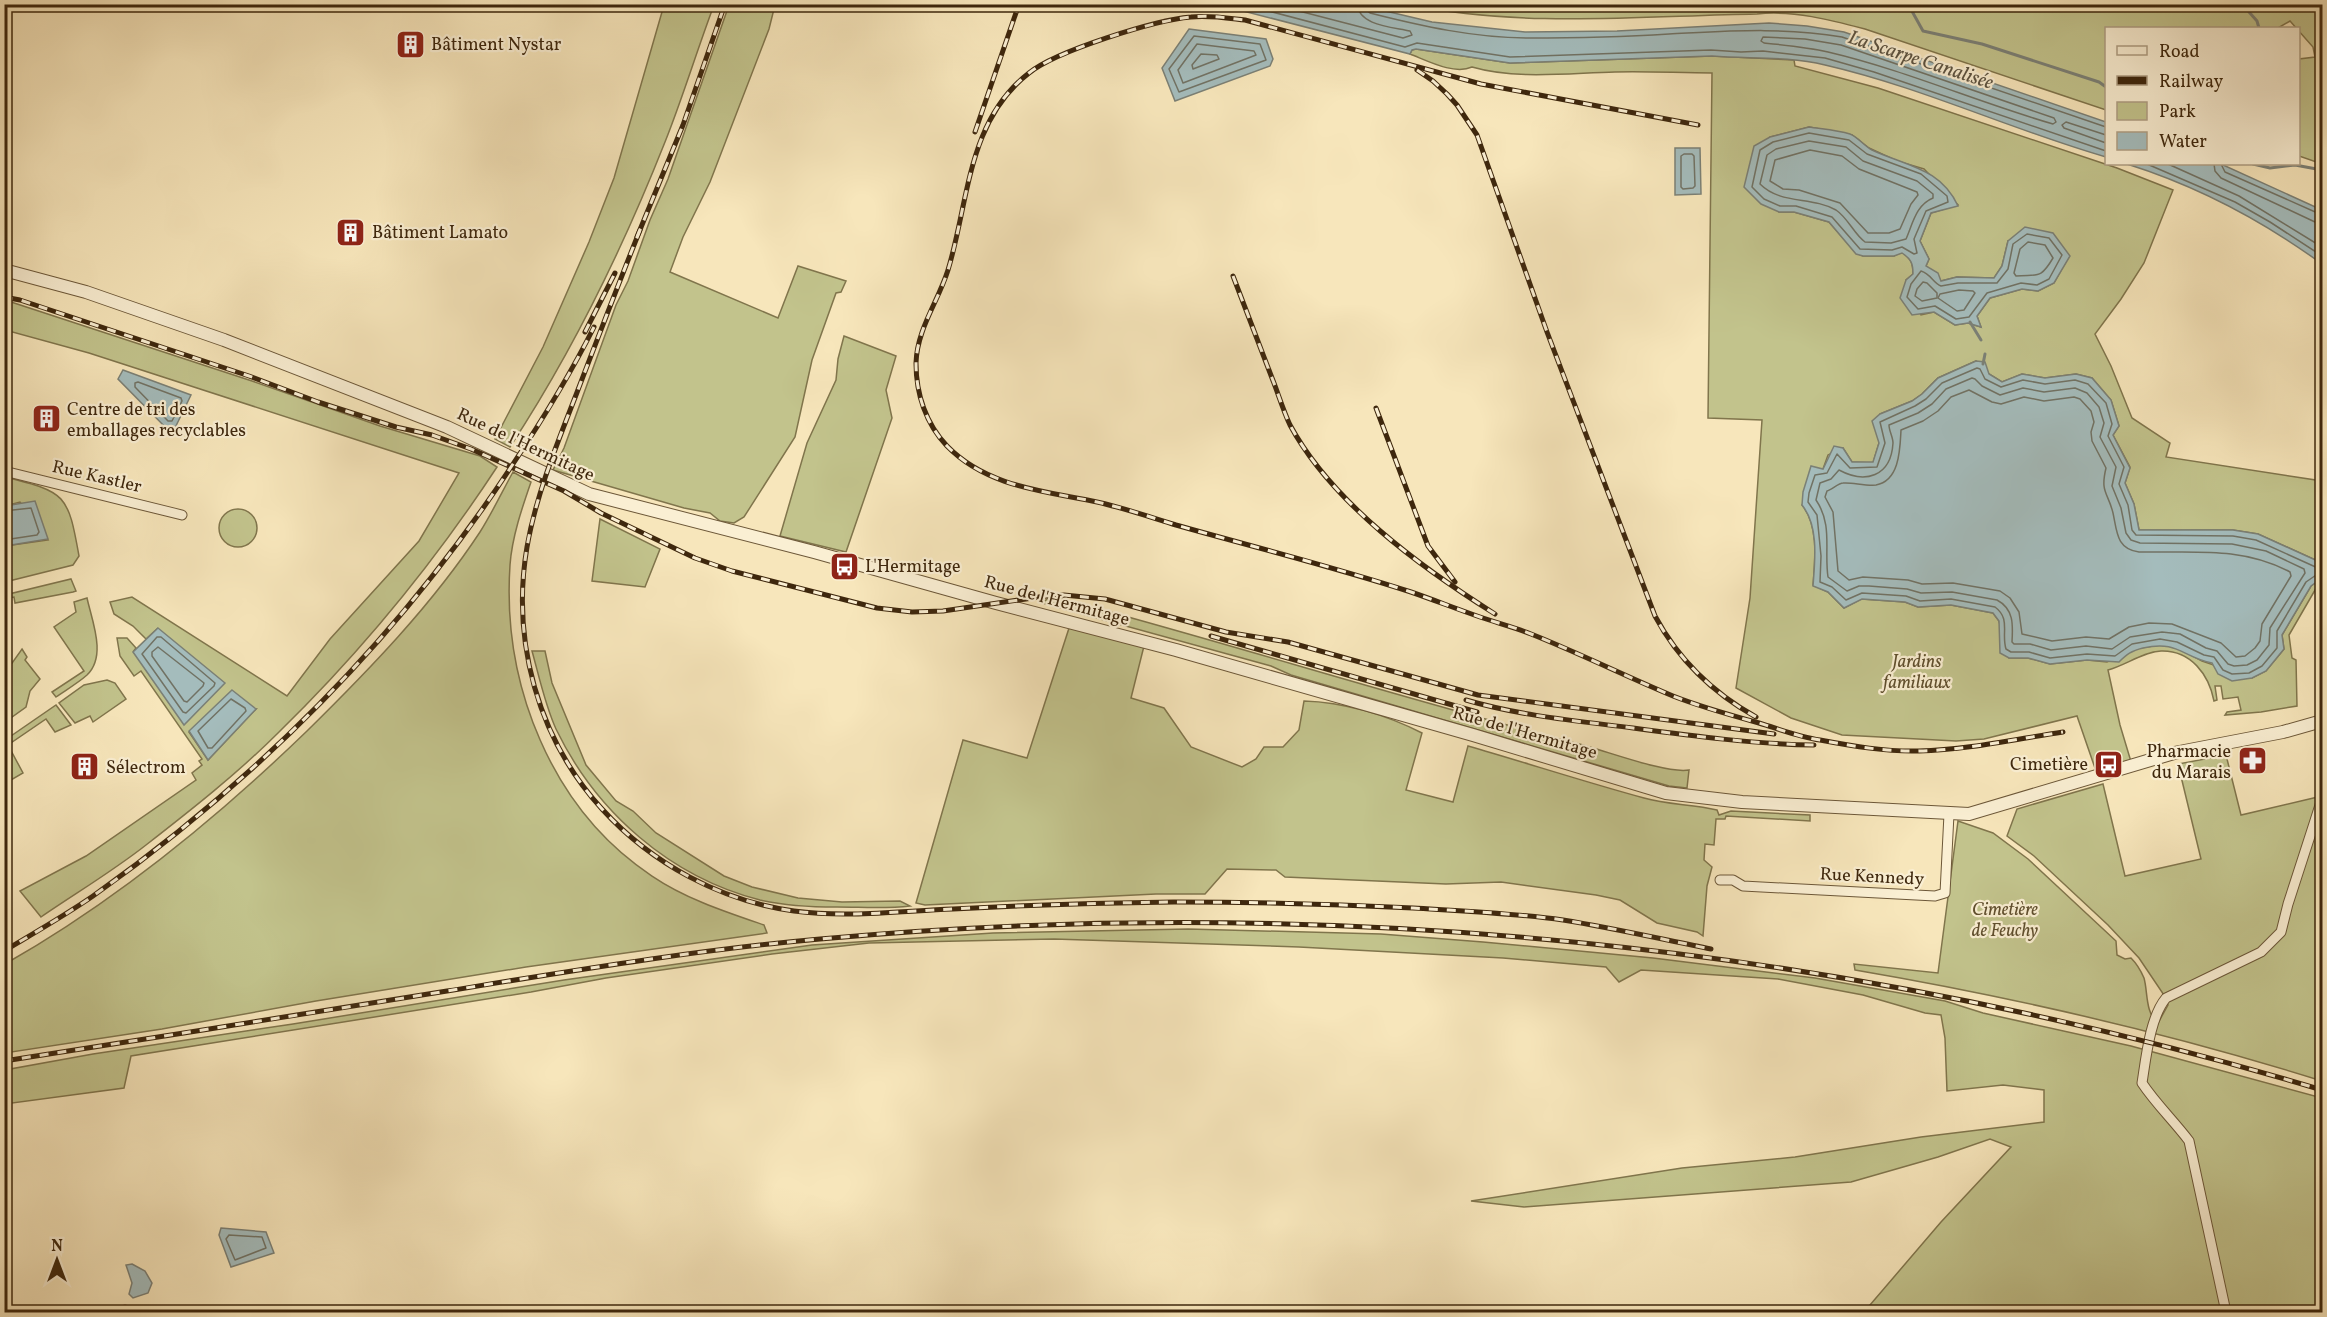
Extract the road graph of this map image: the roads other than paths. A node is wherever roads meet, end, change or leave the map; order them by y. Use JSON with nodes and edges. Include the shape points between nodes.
{"nodes":[{"id":1,"x":4,"y":270,"type":"edge"},
{"id":2,"x":4,"y":471,"type":"edge"},
{"id":3,"x":183,"y":515,"type":"dead end"},
{"id":4,"x":2322,"y":722,"type":"edge"},
{"id":5,"x":2322,"y":799,"type":"edge"},
{"id":6,"x":1949,"y":814,"type":"junction"},
{"id":7,"x":1720,"y":879,"type":"dead end"},
{"id":8,"x":2226,"y":1312,"type":"edge"}],
"edges":[{"from":1,"to":6,"type":"street","name":"Rue de l'Hermitage","via":[[86,292],[224,340],[447,427],[589,494],[1176,650],[1666,793],[1742,802]]},
{"from":2,"to":3,"type":"street","name":"Rue Kastler"},
{"from":4,"to":6,"type":"street","name":"Rue de l'Hermitage","via":[[2174,753],[1989,809]]},
{"from":5,"to":8,"type":"street","via":[[2281,932],[2261,952],[2166,998],[2161,1003],[2146,1054],[2142,1083],[2189,1141]]},
{"from":6,"to":7,"type":"street","name":"Rue Kennedy","via":[[1945,893],[1935,896],[1743,886]]}]}
